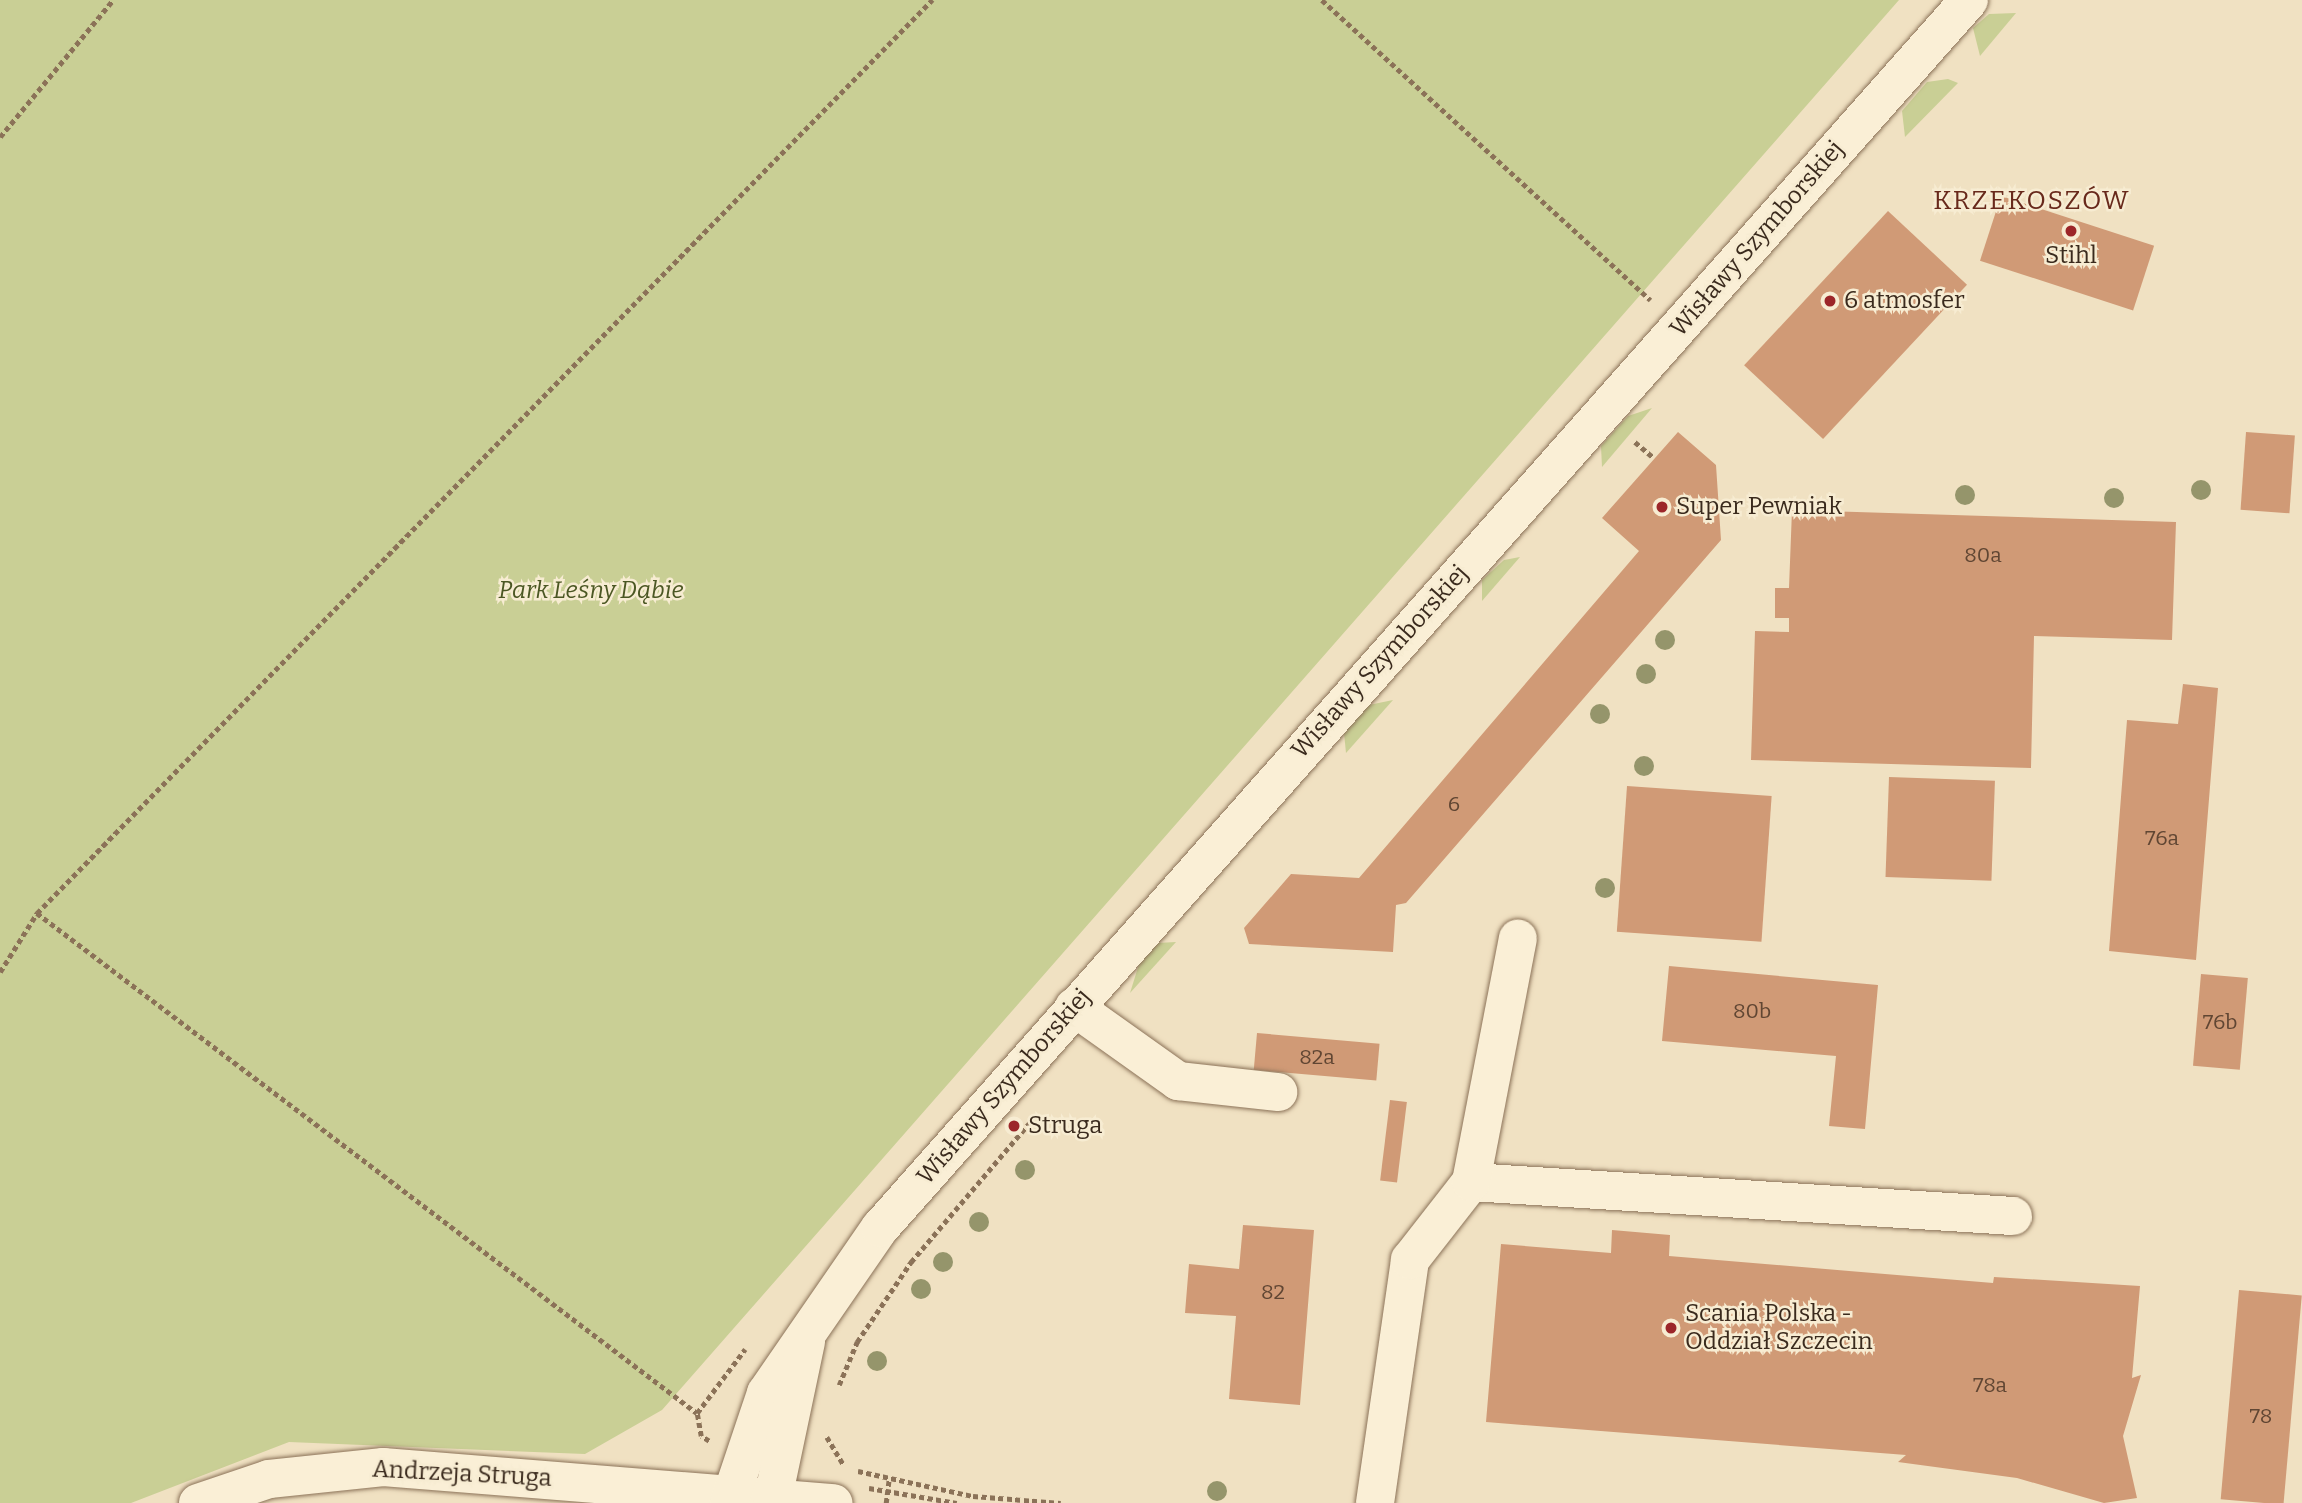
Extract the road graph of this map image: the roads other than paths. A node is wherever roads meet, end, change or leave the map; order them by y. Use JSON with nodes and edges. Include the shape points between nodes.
{"nodes":[{"id":1,"x":1969,"y":0,"type":"edge"},
{"id":2,"x":1518,"y":938,"type":"dead end"},
{"id":3,"x":1074,"y":1007,"type":"junction"},
{"id":4,"x":1278,"y":1092,"type":"dead end"},
{"id":5,"x":1471,"y":1182,"type":"junction"},
{"id":6,"x":2013,"y":1216,"type":"dead end"},
{"id":7,"x":807,"y":1337,"type":"junction"},
{"id":8,"x":845,"y":1493,"type":"edge"},
{"id":9,"x":729,"y":1497,"type":"edge"},
{"id":10,"x":774,"y":1500,"type":"edge"},
{"id":11,"x":198,"y":1503,"type":"edge"},
{"id":12,"x":1375,"y":1503,"type":"edge"}],
"edges":[{"from":1,"to":3,"type":"street","name":"Wisławy Szymborskiej"},
{"from":2,"to":5,"type":"street"},
{"from":3,"to":4,"type":"street","via":[[1178,1081]]},
{"from":3,"to":7,"type":"street","name":"Wisławy Szymborskiej","via":[[880,1228]]},
{"from":5,"to":6,"type":"street"},
{"from":5,"to":12,"type":"street","via":[[1410,1261]]},
{"from":7,"to":9,"type":"street","name":"Wisławy Szymborskiej","via":[[766,1393]]},
{"from":7,"to":10,"type":"street","name":"Wisławy Szymborskiej"},
{"from":8,"to":10,"type":"street","name":"Andrzeja Struga"},
{"from":9,"to":10,"type":"street","name":"Andrzeja Struga"},
{"from":9,"to":11,"type":"street","name":"Andrzeja Struga","via":[[383,1467],[268,1479]]}]}
